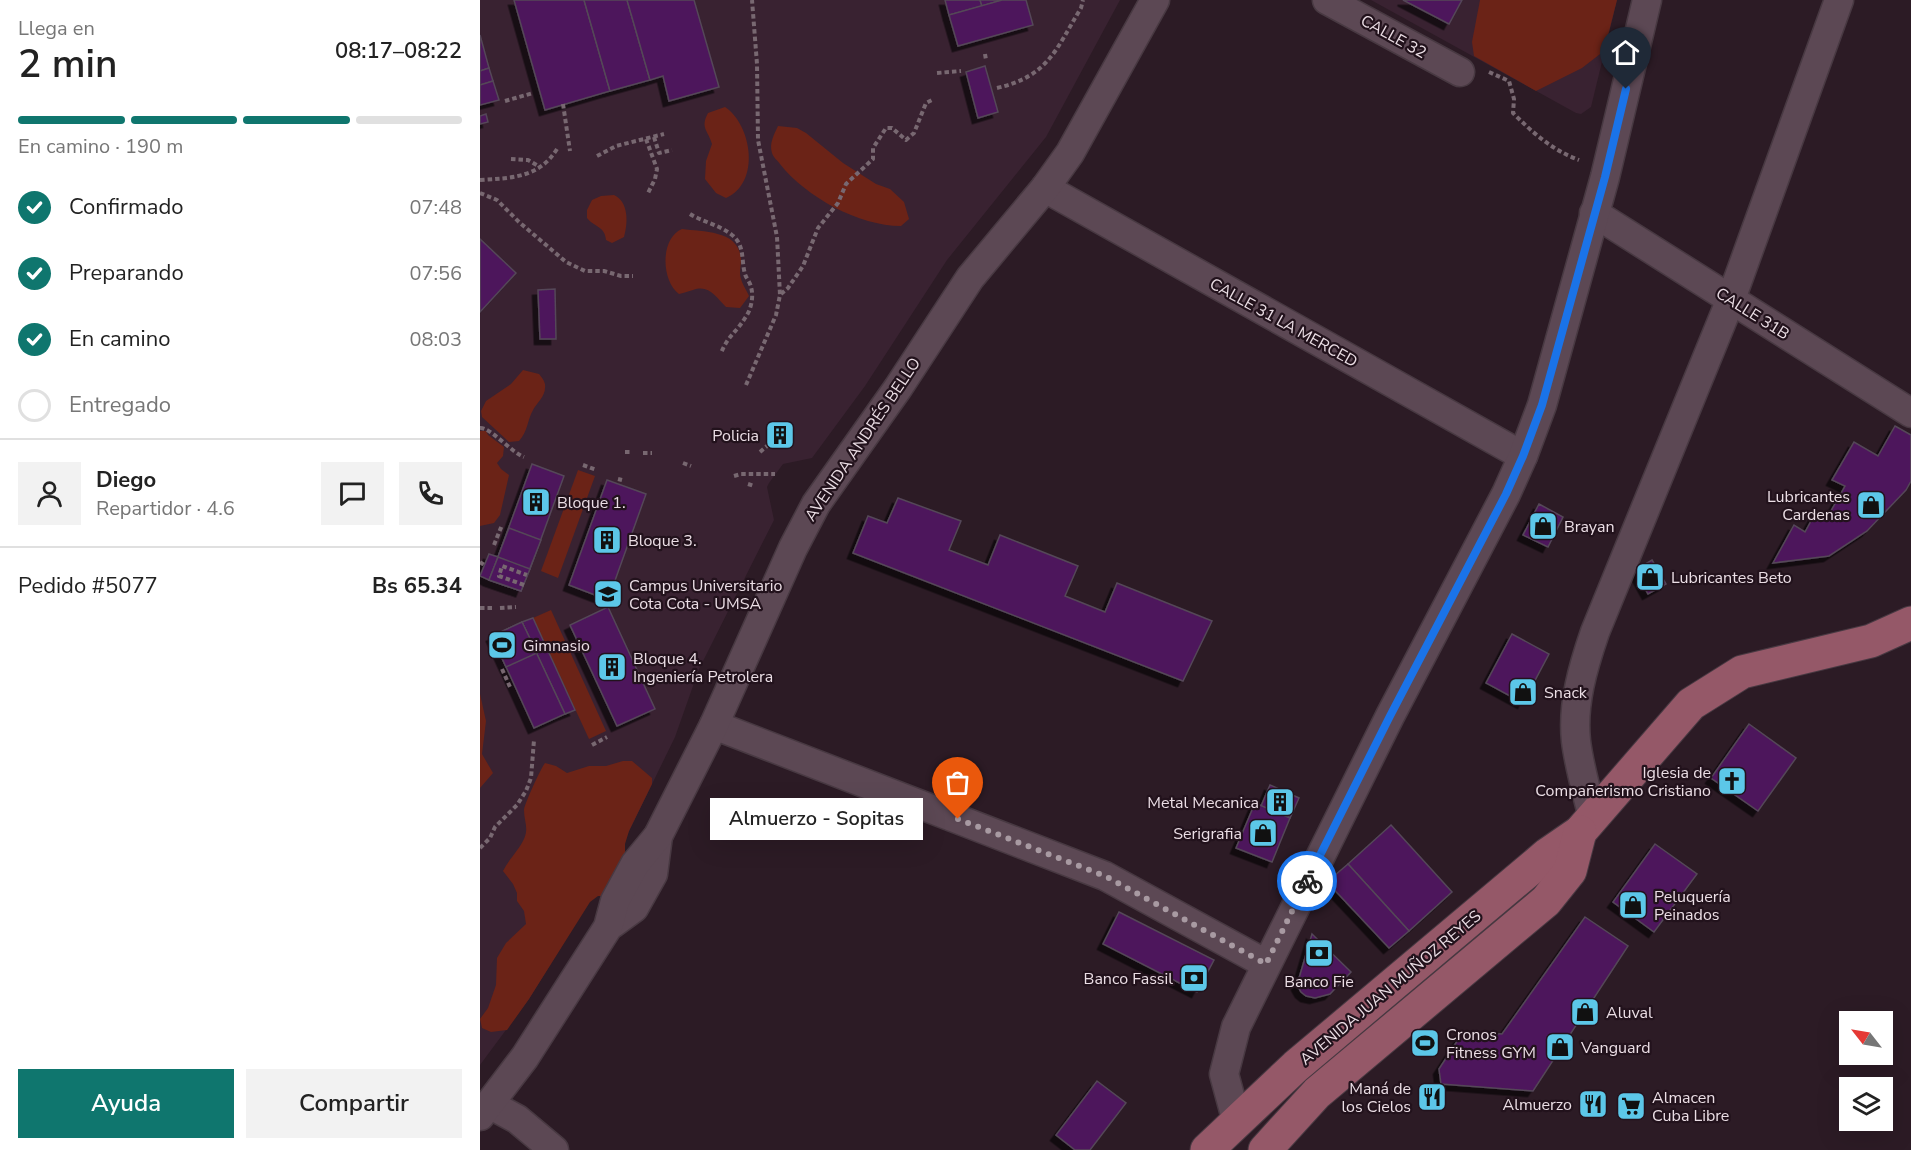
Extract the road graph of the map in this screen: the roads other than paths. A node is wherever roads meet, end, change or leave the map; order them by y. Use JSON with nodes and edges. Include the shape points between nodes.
{"nodes":[{"id":1,"x":1155,"y":0,"type":"edge"},
{"id":2,"x":1328,"y":0,"type":"edge"},
{"id":3,"x":1647,"y":0,"type":"edge"},
{"id":4,"x":1839,"y":0,"type":"edge"},
{"id":5,"x":1460,"y":72,"type":"road end"},
{"id":6,"x":1045,"y":188,"type":"junction"},
{"id":7,"x":1594,"y":213,"type":"junction"},
{"id":8,"x":1731,"y":299,"type":"junction"},
{"id":9,"x":1911,"y":413,"type":"edge"},
{"id":10,"x":1523,"y":456,"type":"junction"},
{"id":11,"x":1911,"y":623,"type":"edge"},
{"id":12,"x":714,"y":725,"type":"junction"},
{"id":13,"x":1586,"y":825,"type":"junction"},
{"id":14,"x":1266,"y":964,"type":"junction"},
{"id":15,"x":484,"y":1110,"type":"edge"},
{"id":16,"x":1237,"y":1122,"type":"junction"},
{"id":17,"x":554,"y":1150,"type":"edge"},
{"id":18,"x":1207,"y":1150,"type":"edge"},
{"id":19,"x":1266,"y":1150,"type":"edge"}],
"edges":[{"from":1,"to":6,"type":"street","name":"AVENIDA ANDRÉS BELLO","via":[[1070,153]]},
{"from":2,"to":5,"type":"street","name":"CALLE 32"},
{"from":3,"to":7,"type":"street"},
{"from":4,"to":8,"type":"street"},
{"from":6,"to":10,"type":"street","name":"CALLE 31 LA MERCED"},
{"from":6,"to":12,"type":"street","name":"AVENIDA ANDRÉS BELLO","via":[[970,278],[816,504]]},
{"from":7,"to":8,"type":"street","name":"CALLE 31B"},
{"from":7,"to":10,"type":"street","via":[[1542,405]]},
{"from":8,"to":9,"type":"street","name":"CALLE 31B"},
{"from":8,"to":13,"type":"street","via":[[1582,670],[1576,740]]},
{"from":10,"to":14,"type":"street"},
{"from":11,"to":13,"type":"main road","name":"AVENIDA JUAN MUÑOZ REYES","via":[[1871,641],[1742,672],[1691,704]]},
{"from":12,"to":14,"type":"street","via":[[1105,876]]},
{"from":12,"to":15,"type":"street","name":"AVENIDA ANDRÉS BELLO","via":[[658,836],[635,864],[615,901],[608,927],[525,1057]]},
{"from":13,"to":16,"type":"main road","name":"AVENIDA JUAN MUÑOZ REYES","via":[[1296,1066]]},
{"from":13,"to":19,"type":"main road","name":"AVENIDA JUAN MUÑOZ REYES","via":[[1569,871],[1546,900],[1317,1093]]},
{"from":14,"to":16,"type":"street","via":[[1236,1027],[1224,1074]]},
{"from":15,"to":17,"type":"street","via":[[517,1119]]},
{"from":16,"to":18,"type":"main road","name":"AVENIDA JUAN MUÑOZ REYES"},
{"from":16,"to":19,"type":"main road"}]}
